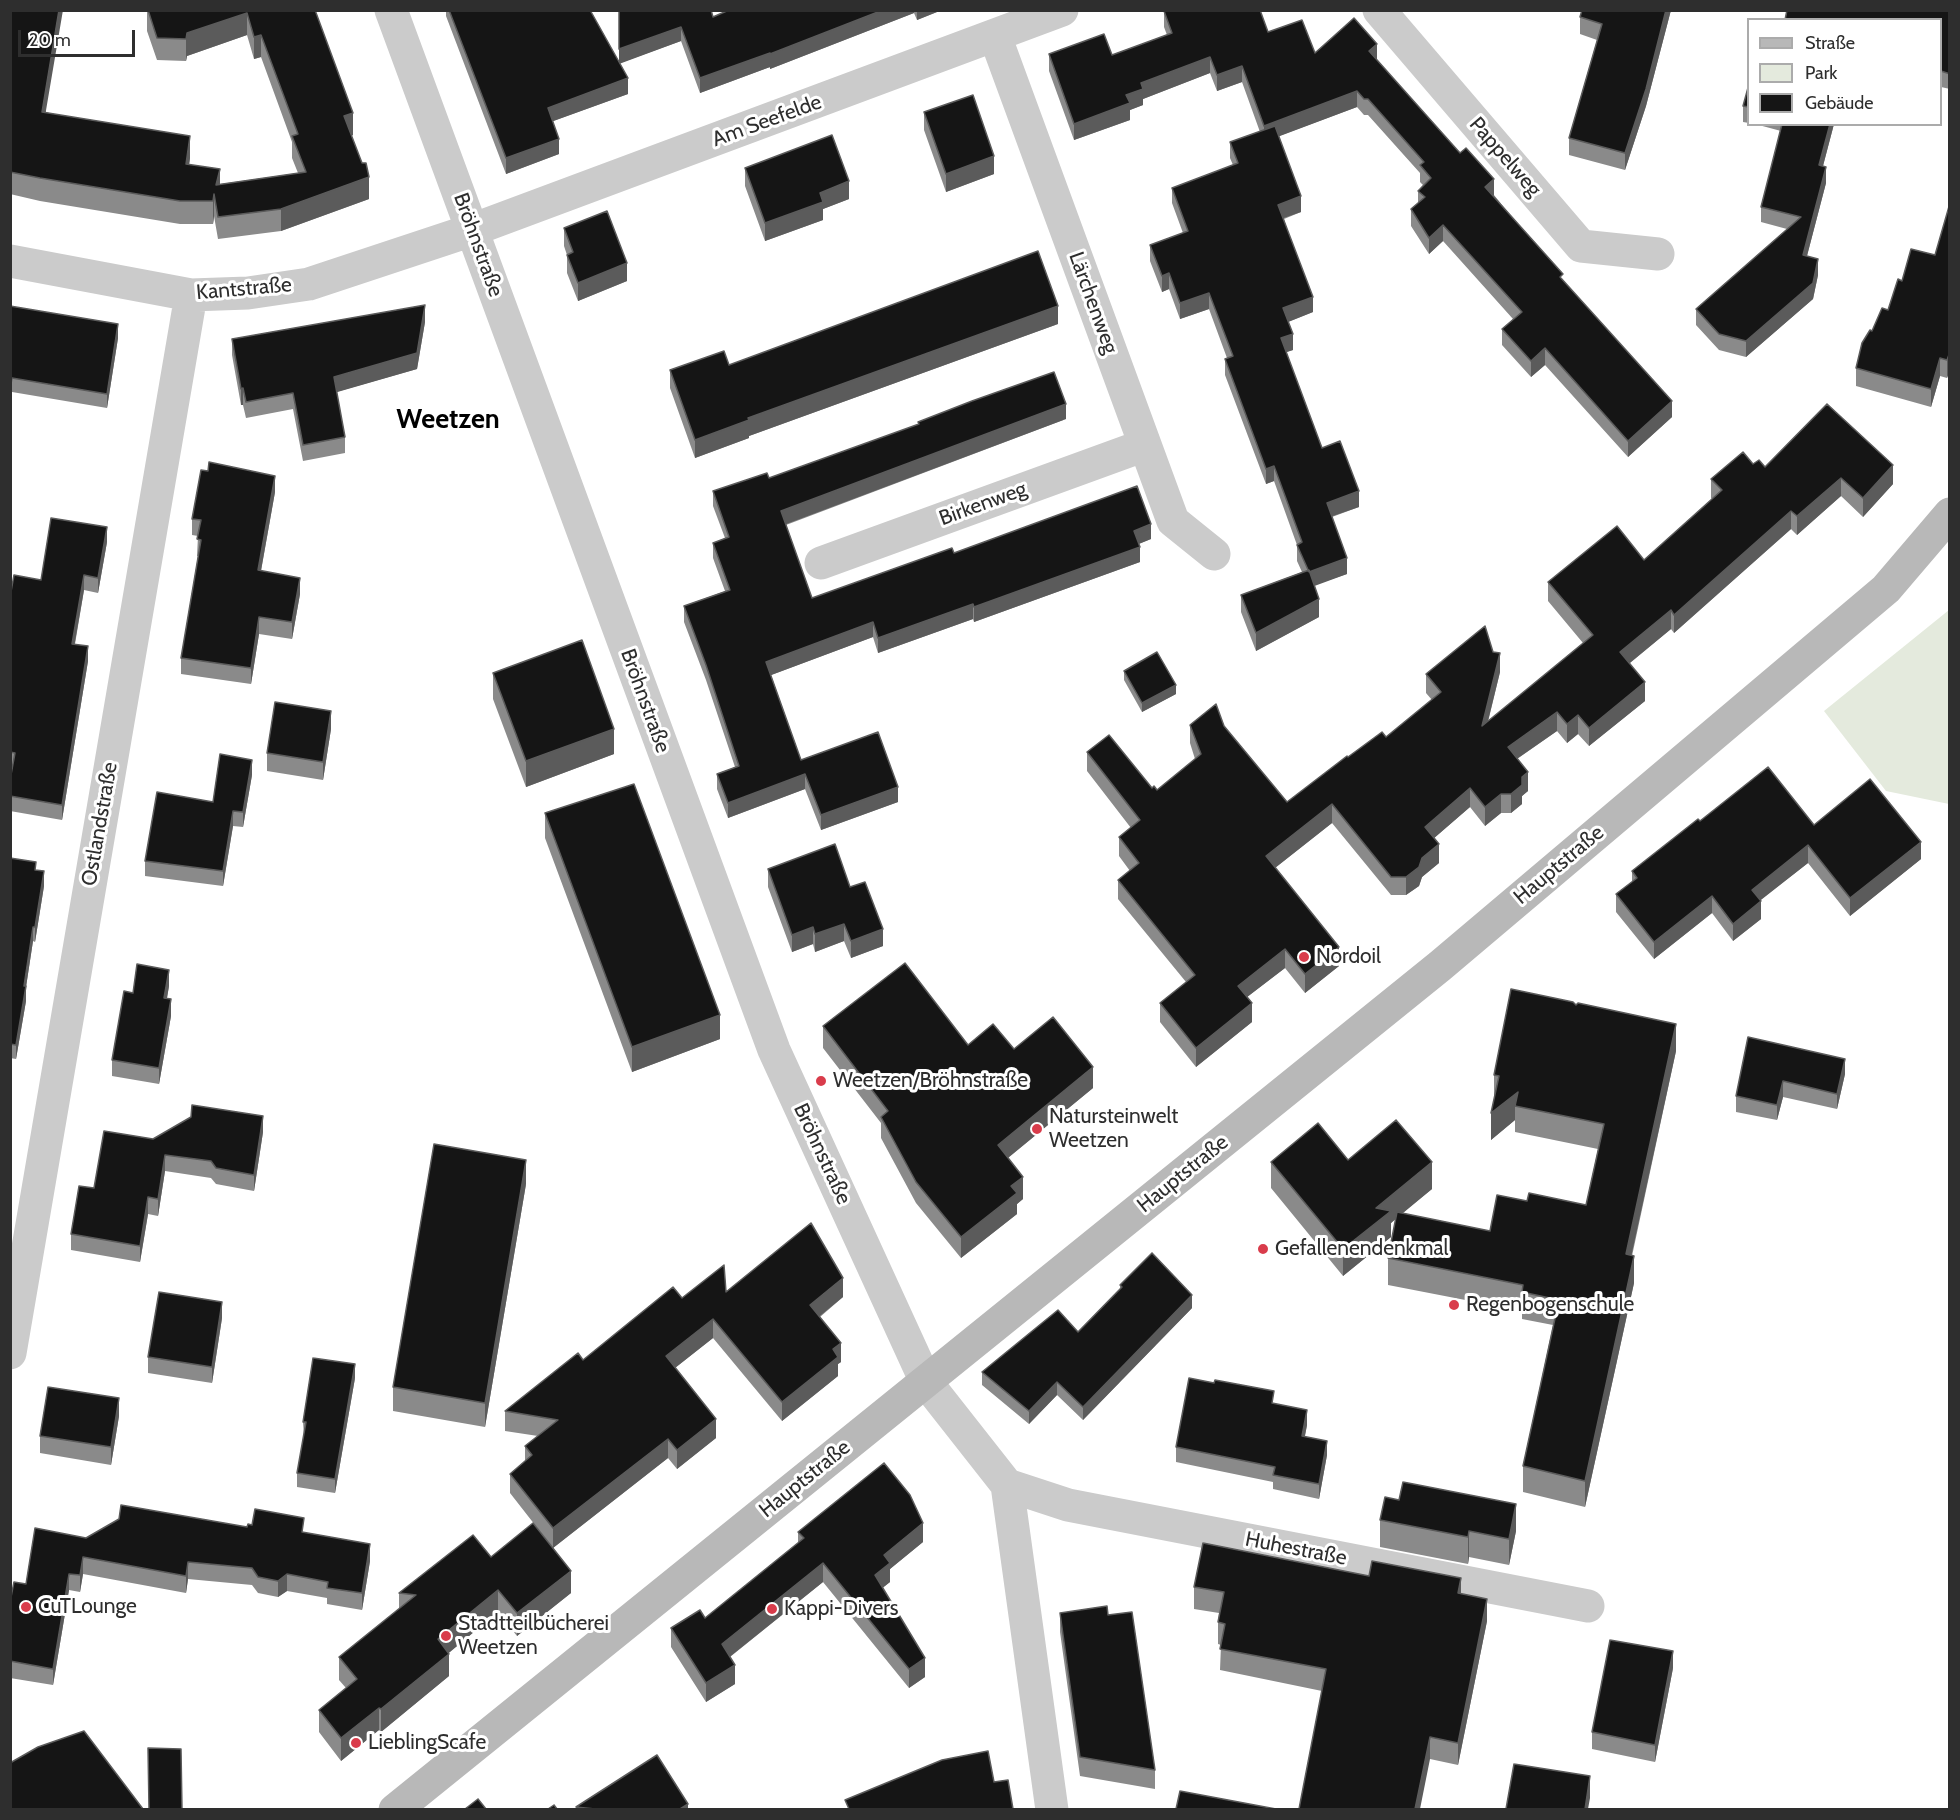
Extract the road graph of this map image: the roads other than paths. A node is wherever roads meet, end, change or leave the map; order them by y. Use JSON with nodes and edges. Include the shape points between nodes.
{"nodes":[{"id":1,"x":391,"y":10,"type":"edge"},
{"id":2,"x":1062,"y":10,"type":"edge"},
{"id":3,"x":1379,"y":10,"type":"edge"},
{"id":4,"x":995,"y":36,"type":"junction"},
{"id":5,"x":472,"y":230,"type":"junction"},
{"id":6,"x":1658,"y":254,"type":"dead end"},
{"id":7,"x":10,"y":261,"type":"edge"},
{"id":8,"x":191,"y":295,"type":"junction"},
{"id":9,"x":1145,"y":445,"type":"junction"},
{"id":10,"x":1950,"y":514,"type":"edge"},
{"id":11,"x":1214,"y":554,"type":"dead end"},
{"id":12,"x":821,"y":563,"type":"dead end"},
{"id":13,"x":10,"y":1353,"type":"edge"},
{"id":14,"x":926,"y":1382,"type":"junction"},
{"id":15,"x":1006,"y":1485,"type":"junction"},
{"id":16,"x":1588,"y":1606,"type":"dead end"},
{"id":17,"x":395,"y":1809,"type":"edge"},
{"id":18,"x":1052,"y":1809,"type":"edge"}],
"edges":[{"from":1,"to":5,"type":"street","name":"Bröhnstraße"},
{"from":2,"to":4,"type":"street","name":"Am Seefelde"},
{"from":3,"to":6,"type":"street","name":"Pappelweg","via":[[1581,246]]},
{"from":4,"to":5,"type":"street","name":"Am Seefelde"},
{"from":4,"to":9,"type":"street","name":"Lärchenweg"},
{"from":5,"to":8,"type":"street","name":"Kantstraße","via":[[309,284],[248,293]]},
{"from":5,"to":14,"type":"street","name":"Bröhnstraße","via":[[774,1050]]},
{"from":7,"to":8,"type":"street","name":"Kantstraße"},
{"from":8,"to":13,"type":"street","name":"Ostlandstraße"},
{"from":9,"to":11,"type":"street","name":"Lärchenweg","via":[[1173,521]]},
{"from":9,"to":12,"type":"street","name":"Birkenweg"},
{"from":10,"to":14,"type":"street","name":"Hauptstraße","via":[[1871,602],[1440,966]]},
{"from":14,"to":15,"type":"street"},
{"from":14,"to":17,"type":"street","name":"Hauptstraße"},
{"from":15,"to":16,"type":"street","name":"Huhestraße","via":[[1068,1505]]},
{"from":15,"to":18,"type":"street"}]}
